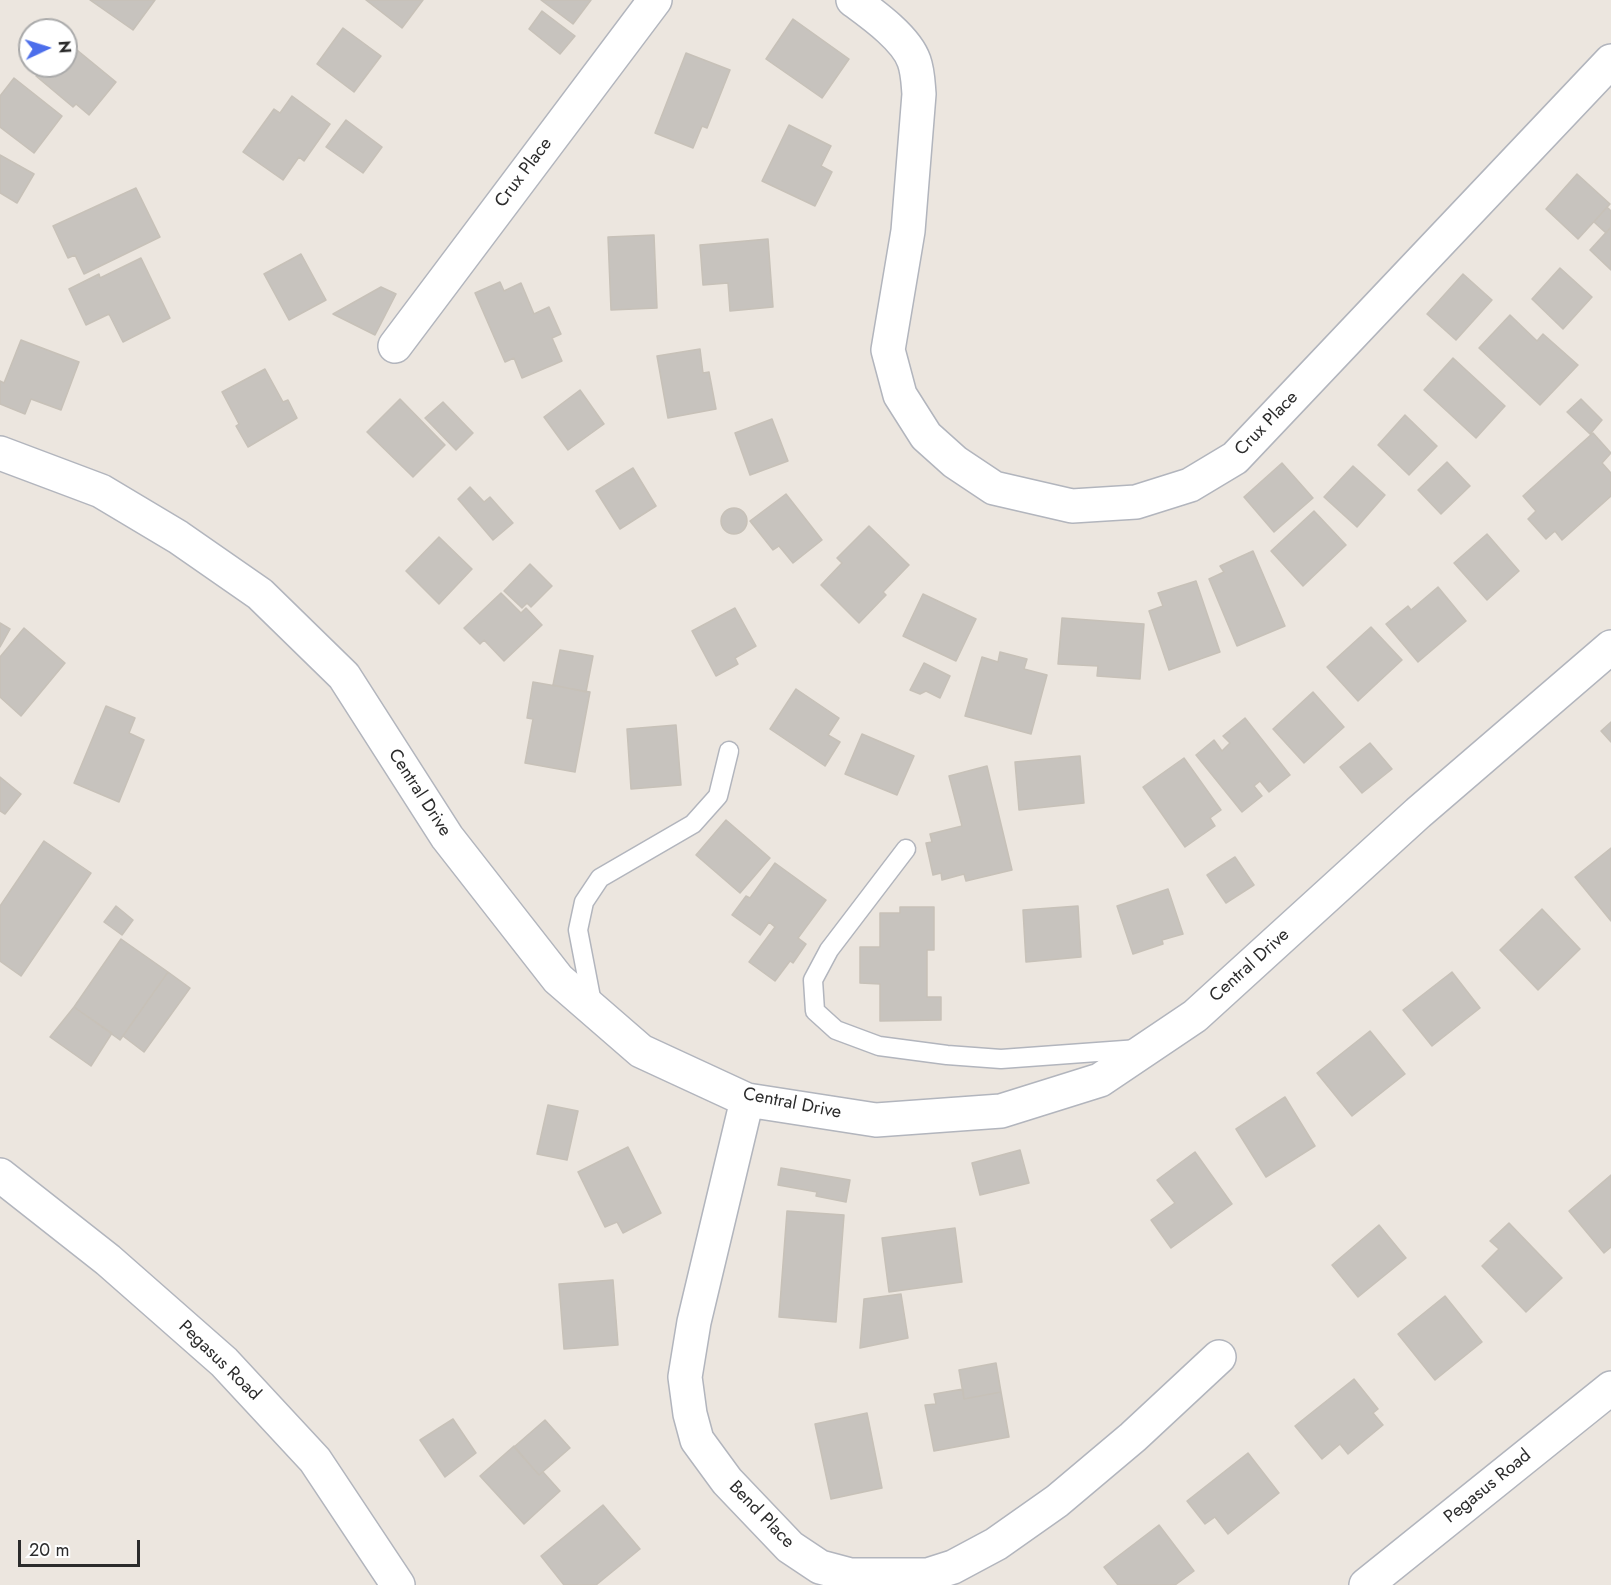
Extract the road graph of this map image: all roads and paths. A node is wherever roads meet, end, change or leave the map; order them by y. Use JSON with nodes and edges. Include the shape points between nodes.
{"nodes":[{"id":1,"x":655,"y":0,"type":"edge"},
{"id":2,"x":853,"y":0,"type":"edge"},
{"id":3,"x":1611,"y":61,"type":"edge"},
{"id":4,"x":395,"y":346,"type":"dead end"},
{"id":5,"x":0,"y":453,"type":"edge"},
{"id":6,"x":1611,"y":647,"type":"edge"},
{"id":7,"x":729,"y":751,"type":"dead end"},
{"id":8,"x":906,"y":849,"type":"dead end"},
{"id":9,"x":594,"y":1010,"type":"junction"},
{"id":10,"x":1147,"y":1048,"type":"junction"},
{"id":11,"x":747,"y":1100,"type":"junction"},
{"id":12,"x":0,"y":1175,"type":"edge"},
{"id":13,"x":1219,"y":1357,"type":"dead end"},
{"id":14,"x":1611,"y":1388,"type":"edge"},
{"id":15,"x":398,"y":1585,"type":"edge"},
{"id":16,"x":1365,"y":1585,"type":"edge"}],
"edges":[{"from":1,"to":4,"type":"street","name":"Crux Place"},
{"from":2,"to":3,"type":"street","name":"Crux Place","via":[[901,42],[913,58],[918,74],[908,231],[888,350],[900,395],[926,436],[955,462],[994,488],[1072,506],[1136,502],[1190,485],[1235,458]]},
{"from":5,"to":9,"type":"street","name":"Central Drive","via":[[101,490],[260,594],[344,676],[447,837],[558,979]]},
{"from":6,"to":10,"type":"street","name":"Central Drive","via":[[1418,813],[1195,1016]]},
{"from":7,"to":9,"type":"lane","via":[[718,796],[693,824],[600,878],[584,902],[578,930]]},
{"from":8,"to":10,"type":"lane","via":[[829,950],[813,980],[815,1011],[836,1029],[879,1046],[1001,1059]]},
{"from":9,"to":11,"type":"street","name":"Central Drive","via":[[641,1052]]},
{"from":10,"to":11,"type":"street","name":"Central Drive","via":[[1100,1080],[1001,1111],[876,1120]]},
{"from":11,"to":13,"type":"street","name":"Bend Place","via":[[694,1322],[685,1377],[690,1414],[697,1440],[727,1481],[789,1547],[820,1567],[850,1575],[928,1575],[953,1567],[996,1544],[1057,1502]]},
{"from":12,"to":15,"type":"street","name":"Pegasus Road","via":[[108,1260],[224,1362],[315,1461]]},
{"from":14,"to":16,"type":"street","name":"Pegasus Road"}]}
